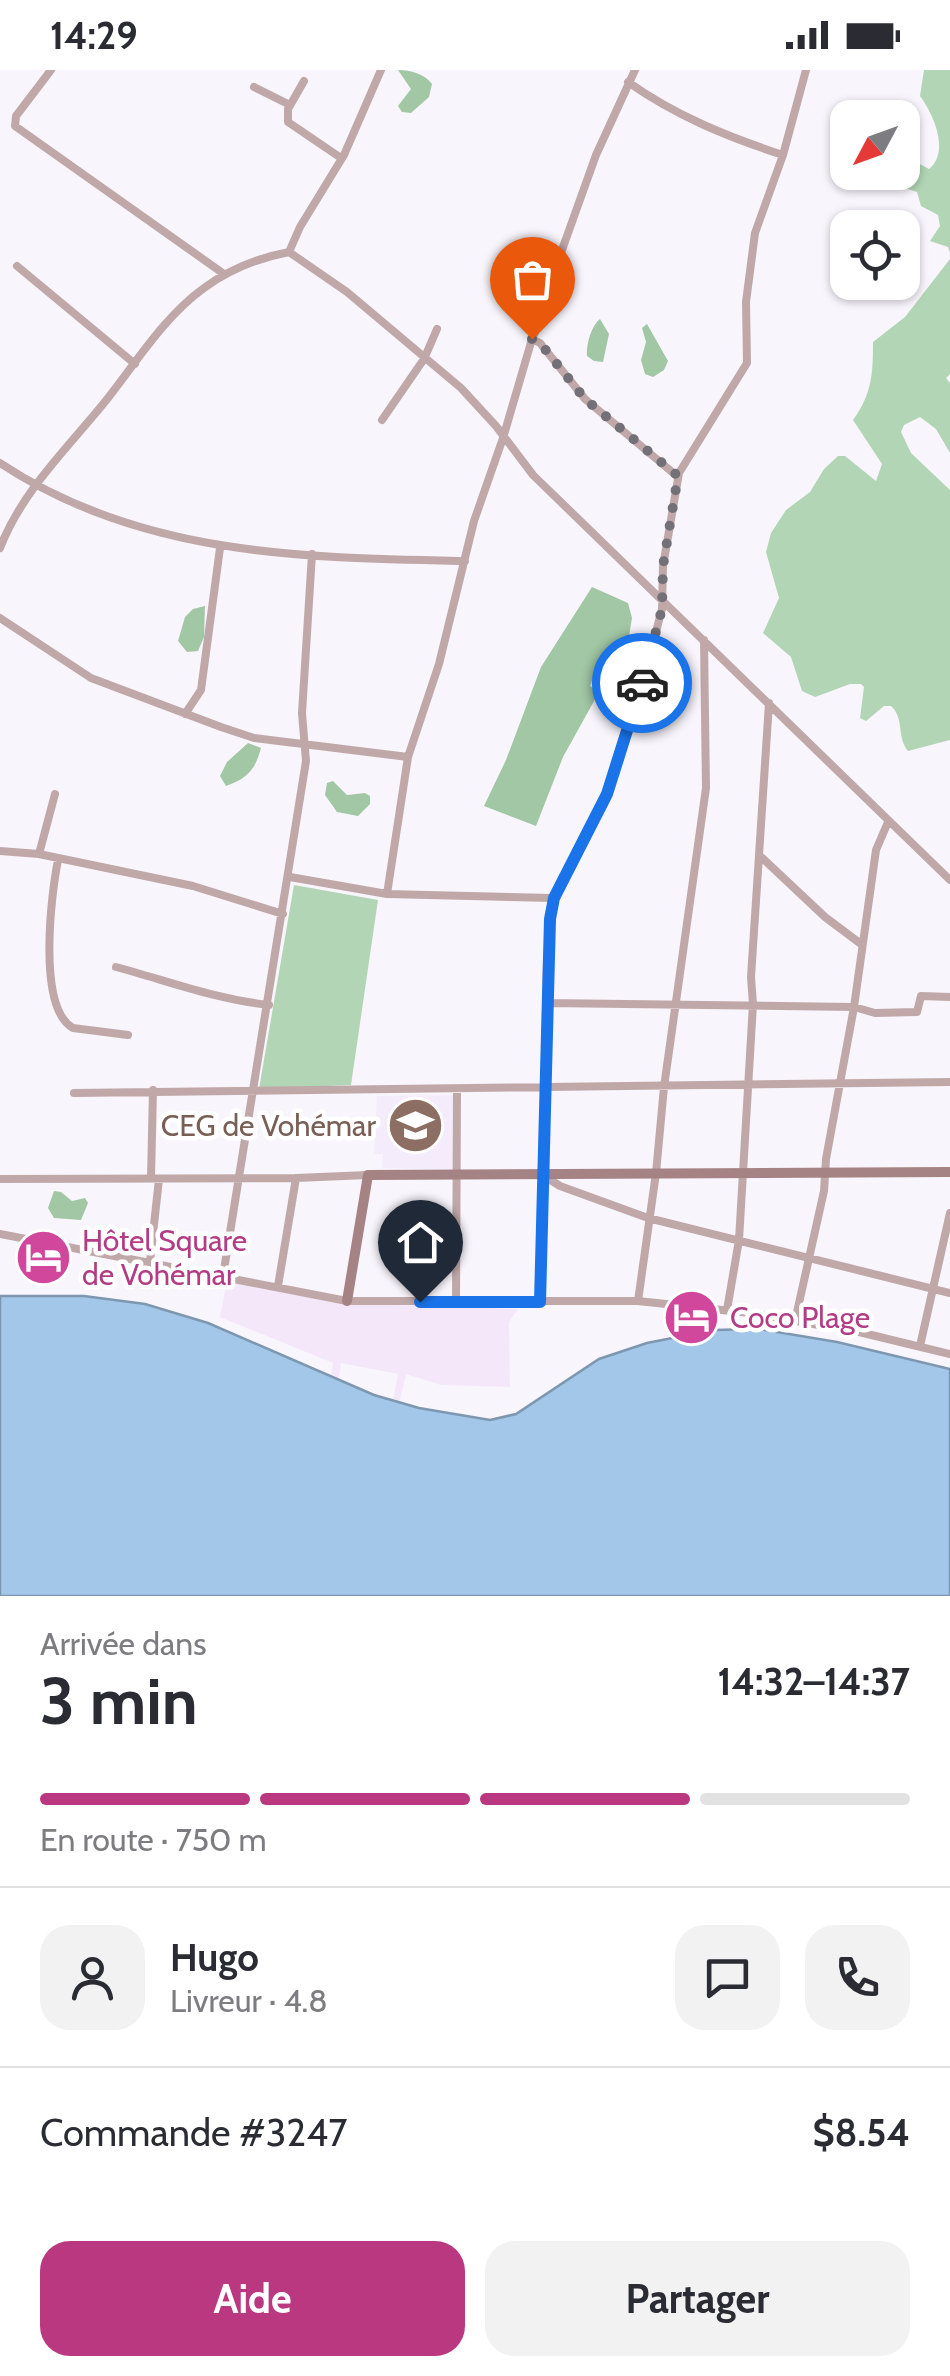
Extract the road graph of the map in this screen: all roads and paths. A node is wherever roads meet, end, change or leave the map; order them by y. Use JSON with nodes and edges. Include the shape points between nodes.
{"nodes":[{"id":1,"x":51,"y":70,"type":"edge"},
{"id":2,"x":380,"y":70,"type":"edge"},
{"id":3,"x":634,"y":70,"type":"edge"},
{"id":4,"x":806,"y":70,"type":"edge"},
{"id":5,"x":304,"y":81,"type":"dead end"},
{"id":6,"x":628,"y":82,"type":"junction"},
{"id":7,"x":254,"y":87,"type":"dead end"},
{"id":8,"x":290,"y":105,"type":"junction"},
{"id":9,"x":784,"y":155,"type":"junction"},
{"id":10,"x":341,"y":158,"type":"junction"},
{"id":11,"x":289,"y":252,"type":"junction"},
{"id":12,"x":16,"y":266,"type":"dead end"},
{"id":13,"x":224,"y":274,"type":"junction"},
{"id":14,"x":436,"y":329,"type":"dead end"},
{"id":15,"x":532,"y":339,"type":"junction"},
{"id":16,"x":424,"y":358,"type":"junction"},
{"id":17,"x":134,"y":364,"type":"junction"},
{"id":18,"x":382,"y":420,"type":"dead end"},
{"id":19,"x":503,"y":438,"type":"junction"},
{"id":20,"x":0,"y":463,"type":"edge"},
{"id":21,"x":678,"y":476,"type":"junction"},
{"id":22,"x":35,"y":485,"type":"junction"},
{"id":23,"x":0,"y":548,"type":"edge"},
{"id":24,"x":220,"y":548,"type":"junction"},
{"id":25,"x":312,"y":554,"type":"junction"},
{"id":26,"x":466,"y":561,"type":"junction"},
{"id":27,"x":660,"y":596,"type":"junction"},
{"id":28,"x":0,"y":618,"type":"edge"},
{"id":29,"x":704,"y":639,"type":"junction"},
{"id":30,"x":769,"y":703,"type":"junction"},
{"id":31,"x":186,"y":714,"type":"junction"},
{"id":32,"x":304,"y":744,"type":"junction"},
{"id":33,"x":408,"y":757,"type":"junction"},
{"id":34,"x":56,"y":794,"type":"dead end"},
{"id":35,"x":888,"y":822,"type":"junction"},
{"id":36,"x":0,"y":851,"type":"edge"},
{"id":37,"x":39,"y":854,"type":"junction"},
{"id":38,"x":758,"y":854,"type":"junction"},
{"id":39,"x":58,"y":860,"type":"junction"},
{"id":40,"x":290,"y":877,"type":"junction"},
{"id":41,"x":950,"y":880,"type":"edge"},
{"id":42,"x":387,"y":894,"type":"junction"},
{"id":43,"x":554,"y":898,"type":"junction"},
{"id":44,"x":283,"y":914,"type":"junction"},
{"id":45,"x":861,"y":944,"type":"junction"},
{"id":46,"x":116,"y":967,"type":"dead end"},
{"id":47,"x":950,"y":997,"type":"edge"},
{"id":48,"x":546,"y":1003,"type":"junction"},
{"id":49,"x":268,"y":1004,"type":"junction"},
{"id":50,"x":753,"y":1004,"type":"junction"},
{"id":51,"x":678,"y":1006,"type":"junction"},
{"id":52,"x":854,"y":1007,"type":"junction"},
{"id":53,"x":128,"y":1035,"type":"dead end"},
{"id":54,"x":950,"y":1082,"type":"edge"},
{"id":55,"x":841,"y":1083,"type":"junction"},
{"id":56,"x":748,"y":1085,"type":"junction"},
{"id":57,"x":664,"y":1087,"type":"junction"},
{"id":58,"x":546,"y":1089,"type":"junction"},
{"id":59,"x":153,"y":1090,"type":"junction"},
{"id":60,"x":457,"y":1090,"type":"junction"},
{"id":61,"x":255,"y":1092,"type":"junction"},
{"id":62,"x":74,"y":1093,"type":"dead end"},
{"id":63,"x":656,"y":1172,"type":"junction"},
{"id":64,"x":950,"y":1172,"type":"edge"},
{"id":65,"x":741,"y":1173,"type":"junction"},
{"id":66,"x":825,"y":1173,"type":"junction"},
{"id":67,"x":459,"y":1174,"type":"junction"},
{"id":68,"x":368,"y":1175,"type":"junction"},
{"id":69,"x":544,"y":1176,"type":"junction"},
{"id":70,"x":0,"y":1178,"type":"edge"},
{"id":71,"x":155,"y":1178,"type":"junction"},
{"id":72,"x":240,"y":1178,"type":"junction"},
{"id":73,"x":296,"y":1178,"type":"junction"},
{"id":74,"x":950,"y":1212,"type":"edge"},
{"id":75,"x":648,"y":1218,"type":"junction"},
{"id":76,"x":0,"y":1234,"type":"edge"},
{"id":77,"x":739,"y":1240,"type":"junction"},
{"id":78,"x":808,"y":1258,"type":"junction"},
{"id":79,"x":150,"y":1261,"type":"junction"},
{"id":80,"x":222,"y":1276,"type":"junction"},
{"id":81,"x":278,"y":1286,"type":"junction"},
{"id":82,"x":934,"y":1289,"type":"junction"},
{"id":83,"x":950,"y":1293,"type":"edge"},
{"id":84,"x":347,"y":1301,"type":"junction"},
{"id":85,"x":638,"y":1301,"type":"junction"},
{"id":86,"x":456,"y":1302,"type":"junction"},
{"id":87,"x":540,"y":1302,"type":"junction"},
{"id":88,"x":727,"y":1310,"type":"junction"},
{"id":89,"x":795,"y":1321,"type":"junction"},
{"id":90,"x":920,"y":1346,"type":"junction"},
{"id":91,"x":950,"y":1354,"type":"edge"}],
"edges":[{"from":1,"to":13,"type":"street","via":[[15,126]]},
{"from":2,"to":10,"type":"street"},
{"from":3,"to":6,"type":"street"},
{"from":4,"to":9,"type":"street"},
{"from":5,"to":8,"type":"street"},
{"from":6,"to":9,"type":"street","via":[[691,120]]},
{"from":6,"to":15,"type":"street"},
{"from":7,"to":8,"type":"street"},
{"from":8,"to":10,"type":"street","via":[[288,122]]},
{"from":9,"to":21,"type":"street","via":[[755,233],[746,302],[748,363]]},
{"from":10,"to":11,"type":"street"},
{"from":11,"to":13,"type":"street"},
{"from":11,"to":16,"type":"street"},
{"from":12,"to":17,"type":"street"},
{"from":13,"to":17,"type":"street"},
{"from":14,"to":16,"type":"street"},
{"from":15,"to":19,"type":"street"},
{"from":15,"to":21,"type":"street","via":[[585,399]]},
{"from":16,"to":18,"type":"street"},
{"from":16,"to":19,"type":"street","via":[[461,388]]},
{"from":17,"to":22,"type":"street"},
{"from":19,"to":26,"type":"street"},
{"from":19,"to":27,"type":"street"},
{"from":20,"to":22,"type":"street"},
{"from":21,"to":27,"type":"street"},
{"from":22,"to":23,"type":"street"},
{"from":22,"to":24,"type":"street","via":[[157,533]]},
{"from":24,"to":25,"type":"street"},
{"from":24,"to":31,"type":"street","via":[[201,690]]},
{"from":25,"to":26,"type":"street"},
{"from":25,"to":32,"type":"street"},
{"from":26,"to":33,"type":"street"},
{"from":27,"to":29,"type":"street"},
{"from":27,"to":43,"type":"street","via":[[638,700],[607,794]]},
{"from":28,"to":31,"type":"street","via":[[91,678]]},
{"from":29,"to":30,"type":"street"},
{"from":29,"to":51,"type":"street","via":[[706,788]]},
{"from":30,"to":35,"type":"street"},
{"from":30,"to":38,"type":"street"},
{"from":31,"to":32,"type":"street","via":[[254,738]]},
{"from":32,"to":33,"type":"street"},
{"from":32,"to":40,"type":"street"},
{"from":33,"to":42,"type":"street"},
{"from":34,"to":37,"type":"street"},
{"from":35,"to":41,"type":"street"},
{"from":35,"to":45,"type":"street","via":[[876,850]]},
{"from":36,"to":37,"type":"street"},
{"from":37,"to":39,"type":"street"},
{"from":38,"to":45,"type":"street"},
{"from":38,"to":50,"type":"street"},
{"from":39,"to":44,"type":"street","via":[[193,886]]},
{"from":39,"to":53,"type":"street","via":[[50,925],[60,1014],[73,1028]]},
{"from":40,"to":42,"type":"street"},
{"from":40,"to":44,"type":"street"},
{"from":42,"to":43,"type":"street"},
{"from":43,"to":48,"type":"street"},
{"from":44,"to":49,"type":"street"},
{"from":45,"to":52,"type":"street"},
{"from":46,"to":49,"type":"street","via":[[230,1001]]},
{"from":47,"to":52,"type":"street","via":[[920,996],[918,1012]]},
{"from":48,"to":51,"type":"street"},
{"from":48,"to":58,"type":"street"},
{"from":49,"to":61,"type":"street"},
{"from":50,"to":51,"type":"street"},
{"from":50,"to":52,"type":"street"},
{"from":50,"to":56,"type":"street"},
{"from":51,"to":57,"type":"street"},
{"from":52,"to":55,"type":"street"},
{"from":54,"to":55,"type":"street"},
{"from":55,"to":56,"type":"street"},
{"from":55,"to":66,"type":"street"},
{"from":56,"to":57,"type":"street"},
{"from":56,"to":65,"type":"street"},
{"from":57,"to":58,"type":"street"},
{"from":57,"to":63,"type":"street"},
{"from":58,"to":60,"type":"street"},
{"from":58,"to":69,"type":"street"},
{"from":59,"to":61,"type":"street"},
{"from":59,"to":62,"type":"street"},
{"from":59,"to":71,"type":"street"},
{"from":60,"to":61,"type":"street"},
{"from":60,"to":67,"type":"street"},
{"from":61,"to":72,"type":"street"},
{"from":63,"to":65,"type":"street"},
{"from":63,"to":69,"type":"street"},
{"from":63,"to":75,"type":"street"},
{"from":64,"to":66,"type":"street"},
{"from":65,"to":66,"type":"street"},
{"from":65,"to":77,"type":"street"},
{"from":66,"to":78,"type":"street"},
{"from":67,"to":68,"type":"street"},
{"from":67,"to":69,"type":"street"},
{"from":67,"to":86,"type":"street"},
{"from":68,"to":73,"type":"street"},
{"from":68,"to":84,"type":"street"},
{"from":69,"to":75,"type":"street"},
{"from":69,"to":87,"type":"street"},
{"from":70,"to":71,"type":"street"},
{"from":71,"to":72,"type":"street"},
{"from":71,"to":79,"type":"street"},
{"from":72,"to":73,"type":"street"},
{"from":72,"to":80,"type":"street"},
{"from":73,"to":81,"type":"street"},
{"from":74,"to":82,"type":"street"},
{"from":75,"to":77,"type":"street"},
{"from":75,"to":85,"type":"street"},
{"from":76,"to":79,"type":"street"},
{"from":77,"to":78,"type":"street"},
{"from":77,"to":88,"type":"street"},
{"from":78,"to":82,"type":"street"},
{"from":78,"to":89,"type":"street"},
{"from":79,"to":80,"type":"street"},
{"from":80,"to":81,"type":"street"},
{"from":81,"to":84,"type":"street"},
{"from":82,"to":83,"type":"street"},
{"from":82,"to":90,"type":"street"},
{"from":84,"to":86,"type":"street"},
{"from":85,"to":87,"type":"street"},
{"from":85,"to":88,"type":"street"},
{"from":86,"to":87,"type":"street"},
{"from":88,"to":89,"type":"street"},
{"from":89,"to":90,"type":"street"},
{"from":90,"to":91,"type":"street"}]}
